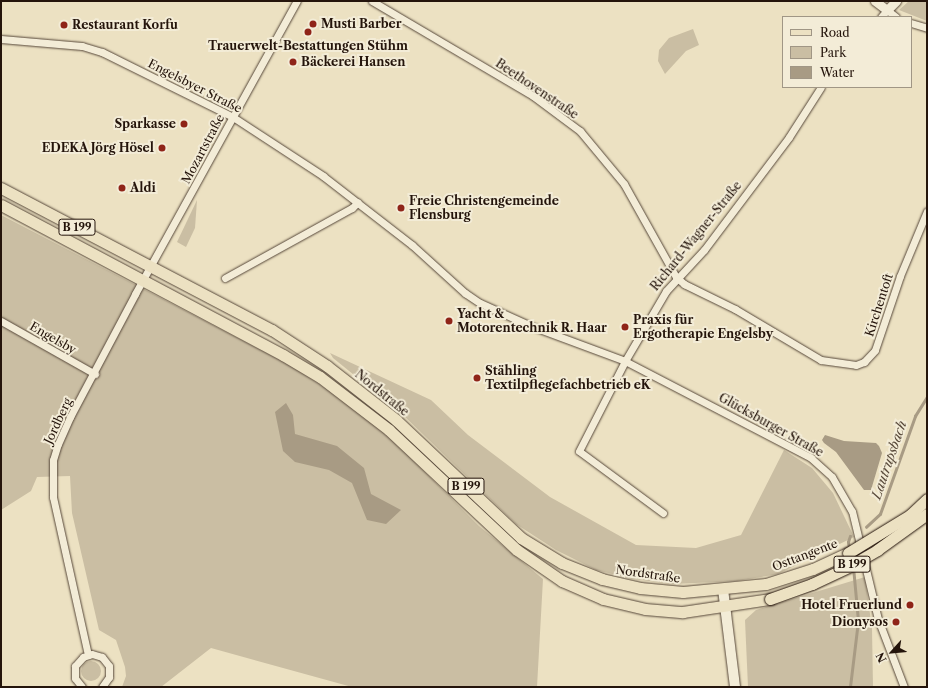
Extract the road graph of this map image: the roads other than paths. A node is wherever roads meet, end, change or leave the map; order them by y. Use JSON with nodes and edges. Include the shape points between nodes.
{"nodes":[{"id":1,"x":297,"y":1,"type":"edge"},
{"id":2,"x":372,"y":1,"type":"edge"},
{"id":3,"x":875,"y":1,"type":"edge"},
{"id":4,"x":896,"y":1,"type":"edge"},
{"id":5,"x":884,"y":14,"type":"edge"},
{"id":6,"x":912,"y":23,"type":"edge"},
{"id":7,"x":927,"y":28,"type":"edge"},
{"id":8,"x":1,"y":39,"type":"edge"},
{"id":9,"x":820,"y":88,"type":"edge"},
{"id":10,"x":232,"y":117,"type":"junction"},
{"id":11,"x":1,"y":188,"type":"edge"},
{"id":12,"x":358,"y":202,"type":"junction"},
{"id":13,"x":1,"y":205,"type":"edge"},
{"id":14,"x":927,"y":211,"type":"edge"},
{"id":15,"x":153,"y":266,"type":"junction"},
{"id":16,"x":676,"y":277,"type":"junction"},
{"id":17,"x":225,"y":278,"type":"dead end"},
{"id":18,"x":144,"y":280,"type":"junction"},
{"id":19,"x":1,"y":321,"type":"edge"},
{"id":20,"x":625,"y":361,"type":"junction"},
{"id":21,"x":95,"y":374,"type":"junction"},
{"id":22,"x":927,"y":499,"type":"edge"},
{"id":23,"x":663,"y":513,"type":"dead end"},
{"id":24,"x":927,"y":514,"type":"edge"},
{"id":25,"x":723,"y":589,"type":"junction"},
{"id":26,"x":726,"y":607,"type":"junction"},
{"id":27,"x":88,"y":654,"type":"junction"},
{"id":28,"x":77,"y":686,"type":"edge"},
{"id":29,"x":103,"y":687,"type":"edge"},
{"id":30,"x":735,"y":687,"type":"edge"},
{"id":31,"x":904,"y":687,"type":"edge"}],
"edges":[{"from":1,"to":10,"type":"street","name":"Mozartstraße"},
{"from":2,"to":16,"type":"street","name":"Beethovenstraße","via":[[533,96],[580,131],[624,184]]},
{"from":3,"to":5,"type":"street"},
{"from":4,"to":5,"type":"street"},
{"from":6,"to":7,"type":"street"},
{"from":8,"to":10,"type":"street","name":"Engelsbyer Straße","via":[[82,46],[102,52]]},
{"from":9,"to":16,"type":"street","name":"Richard-Wagner-Straße","via":[[789,137],[711,240]]},
{"from":10,"to":12,"type":"street","name":"Engelsbyer Straße"},
{"from":10,"to":15,"type":"street","name":"Mozartstraße"},
{"from":11,"to":15,"type":"main road","name":"Nordstraße","number":"B 199"},
{"from":12,"to":17,"type":"street","via":[[352,208]]},
{"from":12,"to":20,"type":"street","name":"Engelsbyer Straße","via":[[480,303],[531,326]]},
{"from":13,"to":18,"type":"main road","name":"Nordstraße","number":"B 199"},
{"from":14,"to":16,"type":"street","name":"Kirchentoft","via":[[900,276],[875,350],[864,362],[856,365],[834,363],[812,356],[735,309],[684,284]]},
{"from":15,"to":18,"type":"street","name":"Mozartstraße"},
{"from":15,"to":25,"type":"main road","name":"Nordstraße","number":"B 199","via":[[272,330],[338,375],[396,420],[521,538],[562,564],[602,579],[640,588],[683,592]]},
{"from":16,"to":20,"type":"street","name":"Richard-Wagner-Straße"},
{"from":18,"to":21,"type":"street","name":"Jordberg"},
{"from":18,"to":26,"type":"main road","name":"Nordstraße","number":"B 199","via":[[283,354],[355,402],[389,430],[517,550],[562,581],[603,599],[645,609],[683,612]]},
{"from":19,"to":21,"type":"street","name":"Engelsby"},
{"from":20,"to":23,"type":"street","name":"Richard-Wagner-Straße","via":[[579,451]]},
{"from":20,"to":31,"type":"street","name":"Glücksburger Straße","via":[[790,446],[811,458],[832,477],[852,511],[878,619]]},
{"from":21,"to":27,"type":"street","name":"Jordberg","via":[[70,417],[58,444],[53,471],[53,497]]},
{"from":22,"to":25,"type":"main road","name":"Osttangente","number":"B 199","bridge":true,"via":[[910,515],[848,553],[813,569],[766,584]]},
{"from":24,"to":26,"type":"main road","number":"B 199","bridge":true,"via":[[877,550],[812,584],[770,599]]},
{"from":25,"to":26,"type":"main road"},
{"from":26,"to":30,"type":"main road"},
{"from":27,"to":28,"type":"street","via":[[75,666]]},
{"from":27,"to":29,"type":"street","via":[[102,657],[109,666],[109,677]]}]}
